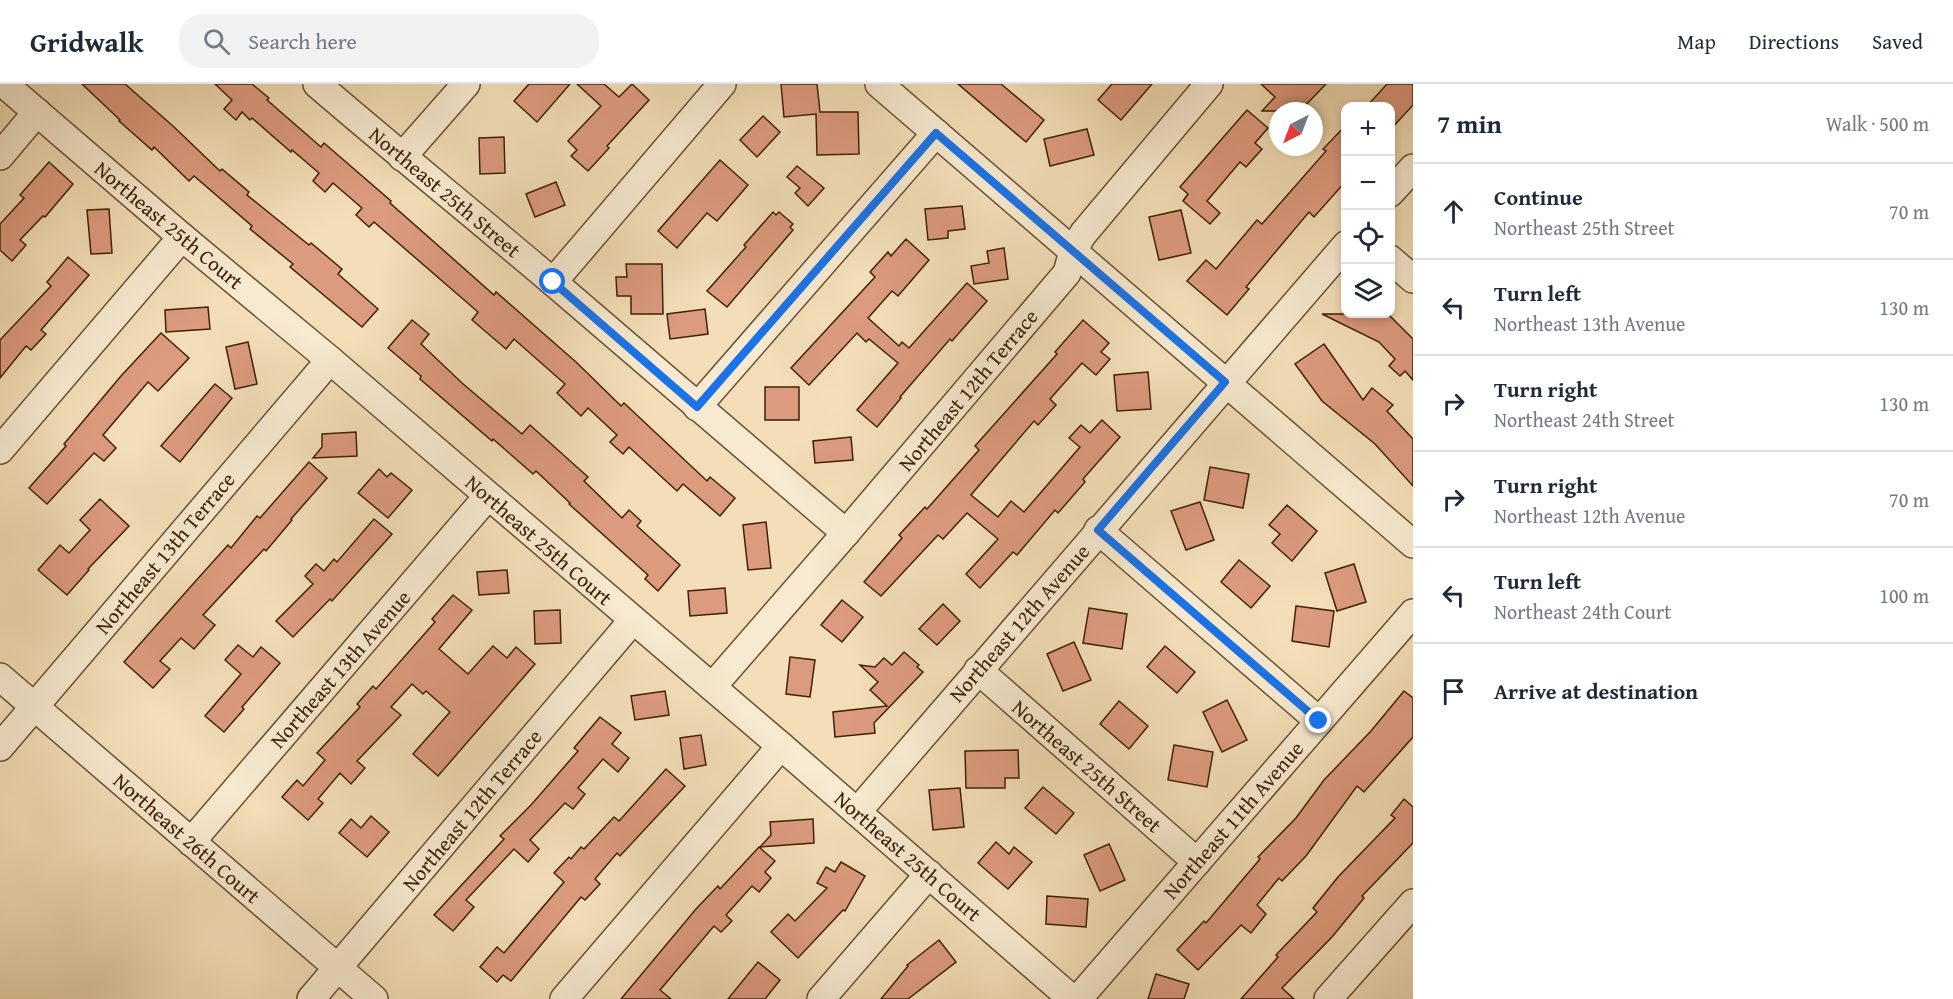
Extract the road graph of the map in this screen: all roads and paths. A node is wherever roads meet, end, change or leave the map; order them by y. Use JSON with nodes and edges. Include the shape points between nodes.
{"nodes":[{"id":1,"x":4,"y":84,"type":"edge"},
{"id":2,"x":317,"y":84,"type":"edge"},
{"id":3,"x":466,"y":84,"type":"edge"},
{"id":4,"x":722,"y":84,"type":"edge"},
{"id":5,"x":879,"y":84,"type":"edge"},
{"id":6,"x":1209,"y":84,"type":"edge"},
{"id":7,"x":37,"y":112,"type":"junction"},
{"id":8,"x":936,"y":133,"type":"junction"},
{"id":9,"x":0,"y":156,"type":"edge"},
{"id":10,"x":402,"y":157,"type":"junction"},
{"id":11,"x":1413,"y":168,"type":"edge"},
{"id":12,"x":1395,"y":188,"type":"edge"},
{"id":13,"x":182,"y":237,"type":"junction"},
{"id":14,"x":1072,"y":251,"type":"junction"},
{"id":15,"x":1341,"y":251,"type":"edge"},
{"id":16,"x":1395,"y":263,"type":"edge"},
{"id":17,"x":1413,"y":279,"type":"edge"},
{"id":18,"x":553,"y":282,"type":"junction"},
{"id":19,"x":330,"y":360,"type":"junction"},
{"id":20,"x":1225,"y":382,"type":"junction"},
{"id":21,"x":697,"y":407,"type":"junction"},
{"id":22,"x":0,"y":450,"type":"edge"},
{"id":23,"x":488,"y":496,"type":"junction"},
{"id":24,"x":1098,"y":530,"type":"junction"},
{"id":25,"x":846,"y":534,"type":"junction"},
{"id":26,"x":1413,"y":544,"type":"edge"},
{"id":27,"x":1413,"y":613,"type":"edge"},
{"id":28,"x":633,"y":620,"type":"junction"},
{"id":29,"x":978,"y":670,"type":"junction"},
{"id":30,"x":0,"y":677,"type":"edge"},
{"id":31,"x":712,"y":687,"type":"junction"},
{"id":32,"x":34,"y":707,"type":"junction"},
{"id":33,"x":1319,"y":721,"type":"junction"},
{"id":34,"x":781,"y":746,"type":"junction"},
{"id":35,"x":0,"y":747,"type":"edge"},
{"id":36,"x":857,"y":812,"type":"junction"},
{"id":37,"x":191,"y":842,"type":"junction"},
{"id":38,"x":1197,"y":862,"type":"junction"},
{"id":39,"x":929,"y":874,"type":"junction"},
{"id":40,"x":1413,"y":903,"type":"edge"},
{"id":41,"x":338,"y":968,"type":"junction"},
{"id":42,"x":311,"y":999,"type":"edge"},
{"id":43,"x":374,"y":999,"type":"edge"},
{"id":44,"x":564,"y":999,"type":"edge"},
{"id":45,"x":821,"y":999,"type":"edge"},
{"id":46,"x":1072,"y":999,"type":"edge"},
{"id":47,"x":1078,"y":999,"type":"edge"},
{"id":48,"x":1328,"y":999,"type":"edge"}],
"edges":[{"from":1,"to":7,"type":"street","name":"Northeast 25th Court"},
{"from":2,"to":10,"type":"street","name":"Northeast 25th Street"},
{"from":3,"to":10,"type":"street"},
{"from":4,"to":18,"type":"street"},
{"from":5,"to":8,"type":"street"},
{"from":6,"to":14,"type":"street","name":"Northeast 12th Terrace"},
{"from":7,"to":9,"type":"street"},
{"from":7,"to":13,"type":"street","name":"Northeast 25th Court"},
{"from":8,"to":14,"type":"street"},
{"from":8,"to":21,"type":"street"},
{"from":10,"to":18,"type":"street","name":"Northeast 25th Street"},
{"from":11,"to":12,"type":"street"},
{"from":13,"to":19,"type":"street","name":"Northeast 25th Court"},
{"from":13,"to":22,"type":"street"},
{"from":14,"to":20,"type":"street"},
{"from":14,"to":25,"type":"street","name":"Northeast 12th Terrace","via":[[1067,273]]},
{"from":15,"to":20,"type":"street","name":"Northeast 12th Avenue"},
{"from":16,"to":17,"type":"street"},
{"from":18,"to":21,"type":"street","name":"Northeast 25th Street"},
{"from":19,"to":23,"type":"street","name":"Northeast 25th Court"},
{"from":19,"to":32,"type":"street","name":"Northeast 13th Terrace"},
{"from":20,"to":24,"type":"street","name":"Northeast 12th Avenue"},
{"from":20,"to":26,"type":"street"},
{"from":21,"to":25,"type":"street","name":"Northeast 25th Street"},
{"from":23,"to":28,"type":"street","name":"Northeast 25th Court"},
{"from":23,"to":37,"type":"street","name":"Northeast 13th Avenue"},
{"from":24,"to":29,"type":"street","name":"Northeast 12th Avenue"},
{"from":24,"to":33,"type":"street"},
{"from":25,"to":31,"type":"street","name":"Northeast 12th Terrace"},
{"from":27,"to":33,"type":"street","name":"Northeast 11th Avenue"},
{"from":28,"to":31,"type":"street","name":"Northeast 25th Court"},
{"from":28,"to":41,"type":"street","name":"Northeast 12th Terrace"},
{"from":29,"to":36,"type":"street","name":"Northeast 12th Avenue"},
{"from":29,"to":38,"type":"street","name":"Northeast 25th Street"},
{"from":30,"to":32,"type":"street","name":"Northeast 26th Court"},
{"from":31,"to":34,"type":"street","name":"Northeast 25th Court"},
{"from":32,"to":35,"type":"street","name":"Northeast 13th Terrace"},
{"from":32,"to":37,"type":"street","name":"Northeast 26th Court"},
{"from":33,"to":38,"type":"street","name":"Northeast 11th Avenue"},
{"from":34,"to":36,"type":"street","name":"Northeast 25th Court"},
{"from":34,"to":44,"type":"street"},
{"from":36,"to":39,"type":"street","name":"Northeast 25th Court"},
{"from":37,"to":41,"type":"street","name":"Northeast 26th Court"},
{"from":38,"to":47,"type":"street","name":"Northeast 11th Avenue"},
{"from":39,"to":45,"type":"street"},
{"from":39,"to":46,"type":"street","name":"Northeast 25th Court"},
{"from":40,"to":48,"type":"street"},
{"from":41,"to":42,"type":"street","name":"Northeast 12th Terrace"},
{"from":41,"to":43,"type":"street","name":"Northeast 26th Court"}]}
